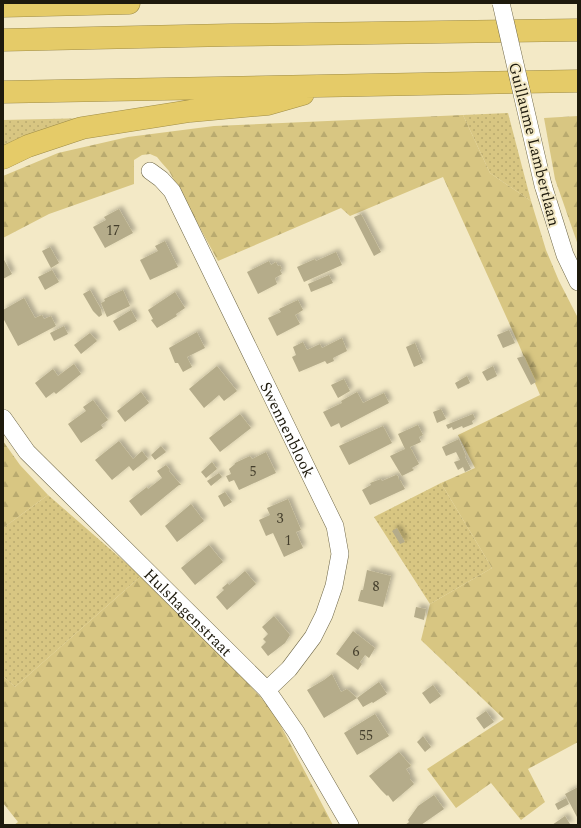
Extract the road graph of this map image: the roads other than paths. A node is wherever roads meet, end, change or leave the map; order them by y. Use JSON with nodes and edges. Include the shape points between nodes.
{"nodes":[{"id":1,"x":129,"y":3,"type":"edge"},
{"id":2,"x":501,"y":3,"type":"edge"},
{"id":3,"x":3,"y":6,"type":"edge"},
{"id":4,"x":578,"y":30,"type":"edge"},
{"id":5,"x":3,"y":40,"type":"edge"},
{"id":6,"x":578,"y":81,"type":"edge"},
{"id":7,"x":330,"y":86,"type":"junction"},
{"id":8,"x":3,"y":92,"type":"edge"},
{"id":9,"x":3,"y":158,"type":"edge"},
{"id":10,"x":150,"y":171,"type":"dead end"},
{"id":11,"x":578,"y":282,"type":"edge"},
{"id":12,"x":3,"y":418,"type":"edge"},
{"id":13,"x":267,"y":690,"type":"junction"},
{"id":14,"x":350,"y":825,"type":"edge"}],
"edges":[{"from":1,"to":3,"type":"highway"},
{"from":2,"to":11,"type":"street","name":"Guillaume Lambertlaan","bridge":true,"via":[[543,185],[565,255]]},
{"from":4,"to":5,"type":"highway"},
{"from":6,"to":7,"type":"highway"},
{"from":7,"to":8,"type":"highway"},
{"from":7,"to":9,"type":"highway","via":[[268,104],[190,111],[82,128],[28,146]]},
{"from":10,"to":13,"type":"street","name":"Swennenblook","via":[[172,191],[335,526],[340,554],[334,586],[324,615],[313,637],[297,659]]},
{"from":12,"to":13,"type":"street","name":"Hulshagenstraat","via":[[27,452]]},
{"from":13,"to":14,"type":"street","name":"Hulshagenstraat","via":[[296,732]]}]}
